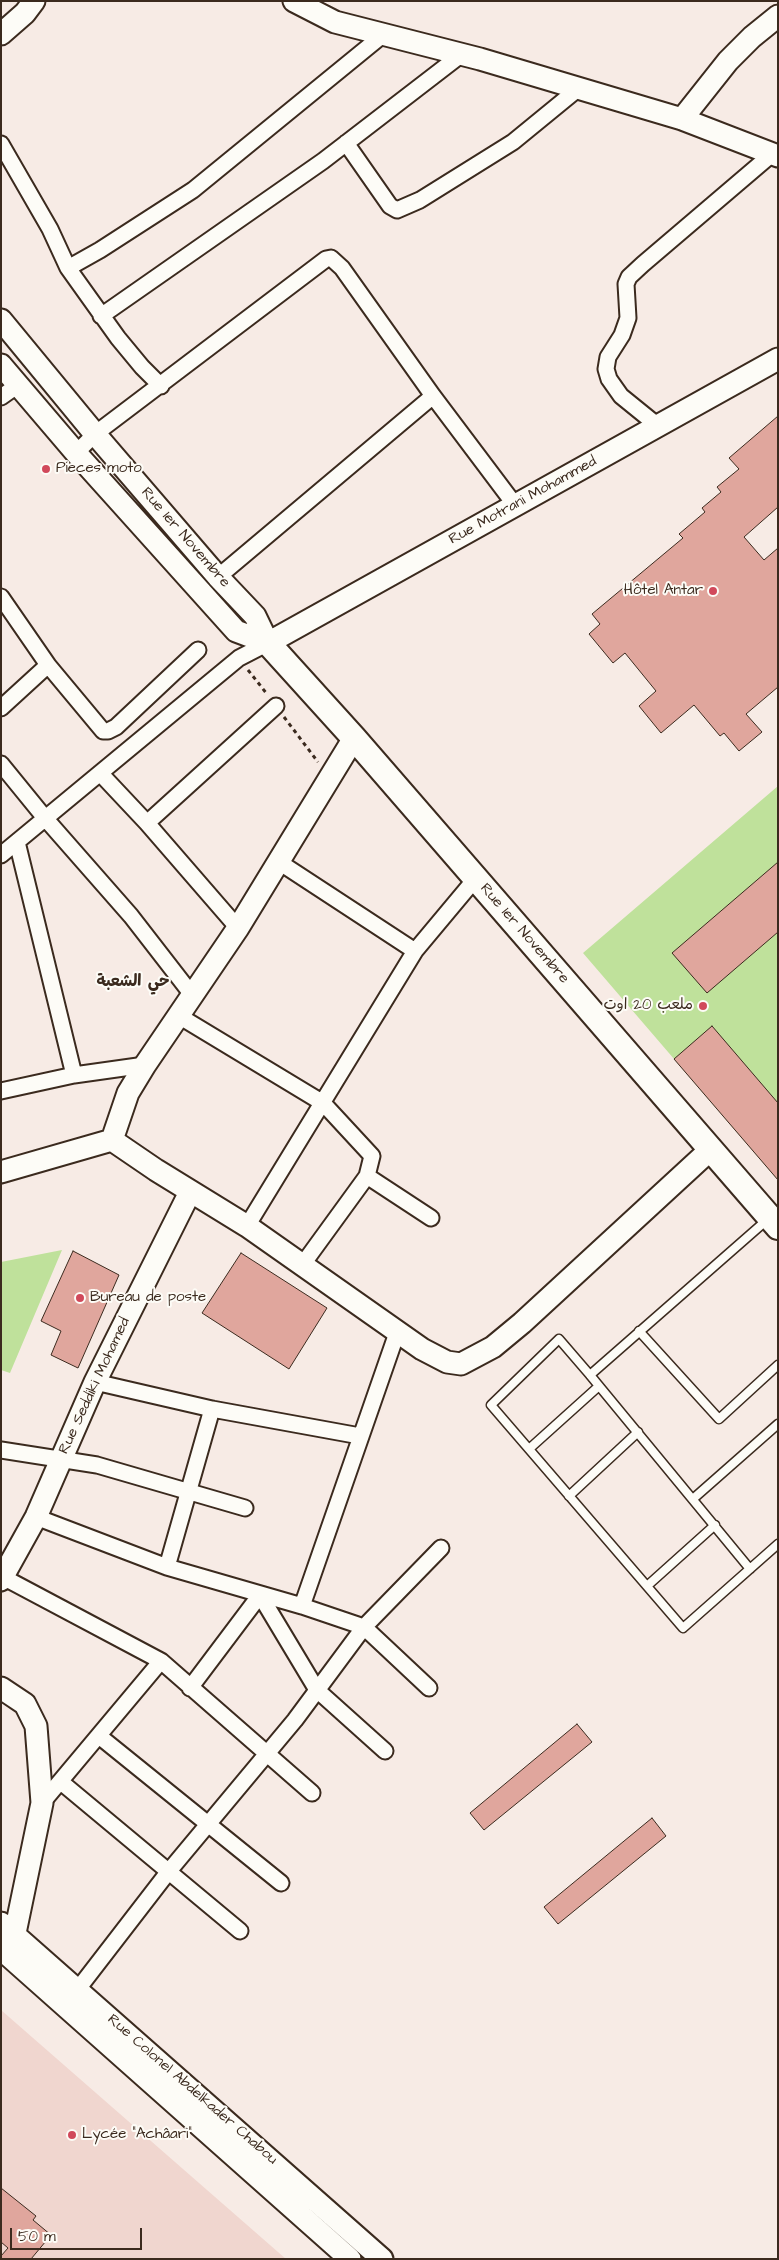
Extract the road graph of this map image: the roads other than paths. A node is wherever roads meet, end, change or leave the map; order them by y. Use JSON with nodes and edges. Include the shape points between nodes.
{"nodes":[{"id":1,"x":34,"y":1,"type":"edge"},
{"id":2,"x":294,"y":1,"type":"edge"},
{"id":3,"x":778,"y":16,"type":"edge"},
{"id":4,"x":1,"y":34,"type":"edge"},
{"id":5,"x":384,"y":34,"type":"junction"},
{"id":6,"x":462,"y":54,"type":"junction"},
{"id":7,"x":579,"y":88,"type":"junction"},
{"id":8,"x":682,"y":119,"type":"junction"},
{"id":9,"x":346,"y":143,"type":"junction"},
{"id":10,"x":1,"y":144,"type":"edge"},
{"id":11,"x":775,"y":155,"type":"edge"},
{"id":12,"x":68,"y":268,"type":"junction"},
{"id":13,"x":101,"y":316,"type":"junction"},
{"id":14,"x":1,"y":320,"type":"edge"},
{"id":15,"x":778,"y":359,"type":"edge"},
{"id":16,"x":1,"y":365,"type":"edge"},
{"id":17,"x":18,"y":384,"type":"junction"},
{"id":18,"x":161,"y":386,"type":"junction"},
{"id":19,"x":433,"y":396,"type":"junction"},
{"id":20,"x":1,"y":397,"type":"edge"},
{"id":21,"x":658,"y":426,"type":"junction"},
{"id":22,"x":96,"y":434,"type":"junction"},
{"id":23,"x":76,"y":453,"type":"junction"},
{"id":24,"x":516,"y":505,"type":"junction"},
{"id":25,"x":218,"y":577,"type":"junction"},
{"id":26,"x":1,"y":598,"type":"edge"},
{"id":27,"x":268,"y":643,"type":"junction"},
{"id":28,"x":198,"y":650,"type":"dead end"},
{"id":29,"x":48,"y":665,"type":"junction"},
{"id":30,"x":276,"y":706,"type":"dead end"},
{"id":31,"x":1,"y":708,"type":"edge"},
{"id":32,"x":354,"y":738,"type":"junction"},
{"id":33,"x":1,"y":764,"type":"edge"},
{"id":34,"x":100,"y":773,"type":"junction"},
{"id":35,"x":45,"y":818,"type":"junction"},
{"id":36,"x":147,"y":823,"type":"junction"},
{"id":37,"x":17,"y":842,"type":"junction"},
{"id":38,"x":1,"y":855,"type":"edge"},
{"id":39,"x":279,"y":862,"type":"junction"},
{"id":40,"x":476,"y":878,"type":"junction"},
{"id":41,"x":238,"y":928,"type":"junction"},
{"id":42,"x":415,"y":951,"type":"junction"},
{"id":43,"x":193,"y":996,"type":"junction"},
{"id":44,"x":179,"y":1016,"type":"junction"},
{"id":45,"x":145,"y":1064,"type":"junction"},
{"id":46,"x":74,"y":1075,"type":"junction"},
{"id":47,"x":1,"y":1091,"type":"edge"},
{"id":48,"x":323,"y":1103,"type":"junction"},
{"id":49,"x":112,"y":1140,"type":"junction"},
{"id":50,"x":711,"y":1149,"type":"junction"},
{"id":51,"x":1,"y":1172,"type":"edge"},
{"id":52,"x":367,"y":1176,"type":"junction"},
{"id":53,"x":190,"y":1192,"type":"junction"},
{"id":54,"x":431,"y":1218,"type":"dead end"},
{"id":55,"x":774,"y":1222,"type":"edge"},
{"id":56,"x":247,"y":1226,"type":"junction"},
{"id":57,"x":303,"y":1264,"type":"junction"},
{"id":58,"x":398,"y":1330,"type":"junction"},
{"id":59,"x":639,"y":1331,"type":"junction"},
{"id":60,"x":778,"y":1365,"type":"edge"},
{"id":61,"x":590,"y":1375,"type":"junction"},
{"id":62,"x":95,"y":1382,"type":"junction"},
{"id":63,"x":599,"y":1386,"type":"junction"},
{"id":64,"x":212,"y":1409,"type":"junction"},
{"id":65,"x":778,"y":1424,"type":"edge"},
{"id":66,"x":638,"y":1432,"type":"junction"},
{"id":67,"x":360,"y":1436,"type":"junction"},
{"id":68,"x":529,"y":1449,"type":"junction"},
{"id":69,"x":1,"y":1450,"type":"edge"},
{"id":70,"x":61,"y":1459,"type":"junction"},
{"id":71,"x":188,"y":1492,"type":"junction"},
{"id":72,"x":569,"y":1496,"type":"junction"},
{"id":73,"x":694,"y":1498,"type":"junction"},
{"id":74,"x":245,"y":1508,"type":"dead end"},
{"id":75,"x":36,"y":1517,"type":"junction"},
{"id":76,"x":715,"y":1525,"type":"junction"},
{"id":77,"x":778,"y":1544,"type":"edge"},
{"id":78,"x":441,"y":1548,"type":"dead end"},
{"id":79,"x":167,"y":1567,"type":"junction"},
{"id":80,"x":750,"y":1569,"type":"junction"},
{"id":81,"x":2,"y":1578,"type":"edge"},
{"id":82,"x":647,"y":1586,"type":"junction"},
{"id":83,"x":260,"y":1595,"type":"junction"},
{"id":84,"x":302,"y":1606,"type":"junction"},
{"id":85,"x":364,"y":1627,"type":"junction"},
{"id":86,"x":161,"y":1661,"type":"junction"},
{"id":87,"x":1,"y":1688,"type":"edge"},
{"id":88,"x":190,"y":1688,"type":"junction"},
{"id":89,"x":429,"y":1688,"type":"dead end"},
{"id":90,"x":317,"y":1690,"type":"junction"},
{"id":91,"x":99,"y":1736,"type":"junction"},
{"id":92,"x":385,"y":1751,"type":"dead end"},
{"id":93,"x":268,"y":1754,"type":"junction"},
{"id":94,"x":62,"y":1782,"type":"junction"},
{"id":95,"x":312,"y":1793,"type":"dead end"},
{"id":96,"x":42,"y":1803,"type":"junction"},
{"id":97,"x":208,"y":1825,"type":"junction"},
{"id":98,"x":168,"y":1872,"type":"junction"},
{"id":99,"x":281,"y":1883,"type":"dead end"},
{"id":100,"x":240,"y":1931,"type":"dead end"},
{"id":101,"x":5,"y":1939,"type":"edge"},
{"id":102,"x":78,"y":1989,"type":"junction"},
{"id":103,"x":350,"y":2259,"type":"edge"},
{"id":104,"x":382,"y":2259,"type":"edge"}],
"edges":[{"from":1,"to":4,"type":"street"},
{"from":2,"to":5,"type":"street","via":[[335,22]]},
{"from":3,"to":8,"type":"street","via":[[728,61]]},
{"from":5,"to":6,"type":"street"},
{"from":5,"to":12,"type":"street","via":[[193,190]]},
{"from":6,"to":7,"type":"street"},
{"from":6,"to":9,"type":"street"},
{"from":7,"to":8,"type":"street"},
{"from":7,"to":9,"type":"street","via":[[513,142],[420,200],[397,210],[390,206]]},
{"from":8,"to":11,"type":"street"},
{"from":9,"to":13,"type":"street"},
{"from":10,"to":12,"type":"street","via":[[50,229]]},
{"from":11,"to":21,"type":"street","via":[[629,277],[626,284],[628,318],[608,357],[606,368],[609,380],[621,396]]},
{"from":12,"to":13,"type":"street"},
{"from":13,"to":18,"type":"street"},
{"from":14,"to":22,"type":"street","name":"Rue 1er Novembre"},
{"from":15,"to":21,"type":"street","name":"Rue Motrani Mohammed"},
{"from":16,"to":17,"type":"street","name":"Rue 1er Novembre"},
{"from":17,"to":20,"type":"street"},
{"from":17,"to":23,"type":"street","name":"Rue 1er Novembre"},
{"from":18,"to":19,"type":"street","via":[[326,259],[332,258]]},
{"from":18,"to":22,"type":"street"},
{"from":19,"to":24,"type":"street"},
{"from":19,"to":25,"type":"street"},
{"from":21,"to":24,"type":"street","name":"Rue Motrani Mohammed"},
{"from":22,"to":23,"type":"street"},
{"from":22,"to":25,"type":"street","name":"Rue 1er Novembre"},
{"from":23,"to":27,"type":"street","name":"Rue 1er Novembre","via":[[236,631]]},
{"from":24,"to":27,"type":"street","name":"Rue Motrani Mohammed"},
{"from":25,"to":27,"type":"street","name":"Rue 1er Novembre","via":[[256,616]]},
{"from":26,"to":29,"type":"street"},
{"from":27,"to":32,"type":"main road","name":"Rue 1er Novembre"},
{"from":27,"to":34,"type":"street","via":[[239,658]]},
{"from":28,"to":29,"type":"street","via":[[116,728],[108,731],[103,731]]},
{"from":29,"to":31,"type":"street"},
{"from":30,"to":36,"type":"street"},
{"from":32,"to":39,"type":"street"},
{"from":32,"to":40,"type":"main road","name":"Rue 1er Novembre"},
{"from":33,"to":35,"type":"street"},
{"from":34,"to":35,"type":"street"},
{"from":34,"to":36,"type":"street"},
{"from":35,"to":37,"type":"street"},
{"from":35,"to":43,"type":"street","via":[[125,908]]},
{"from":36,"to":41,"type":"street"},
{"from":37,"to":38,"type":"street"},
{"from":37,"to":46,"type":"street"},
{"from":39,"to":41,"type":"street"},
{"from":39,"to":42,"type":"street"},
{"from":40,"to":42,"type":"street"},
{"from":40,"to":50,"type":"main road","name":"Rue 1er Novembre"},
{"from":41,"to":43,"type":"street"},
{"from":42,"to":48,"type":"street"},
{"from":43,"to":44,"type":"street"},
{"from":44,"to":45,"type":"street"},
{"from":44,"to":48,"type":"street"},
{"from":45,"to":46,"type":"street"},
{"from":45,"to":49,"type":"street","via":[[128,1093]]},
{"from":46,"to":47,"type":"street"},
{"from":48,"to":52,"type":"street","via":[[372,1156]]},
{"from":48,"to":56,"type":"street"},
{"from":49,"to":51,"type":"street"},
{"from":49,"to":53,"type":"street"},
{"from":50,"to":55,"type":"main road","name":"Rue 1er Novembre"},
{"from":50,"to":58,"type":"street","via":[[493,1346],[461,1364],[447,1362],[422,1349]]},
{"from":52,"to":54,"type":"street"},
{"from":52,"to":57,"type":"street"},
{"from":53,"to":56,"type":"street"},
{"from":53,"to":62,"type":"street","name":"Rue Seddiki Mohamed"},
{"from":55,"to":59,"type":"lane"},
{"from":56,"to":57,"type":"street"},
{"from":57,"to":58,"type":"street"},
{"from":58,"to":67,"type":"street"},
{"from":59,"to":60,"type":"lane","via":[[719,1419]]},
{"from":59,"to":61,"type":"lane"},
{"from":61,"to":63,"type":"lane"},
{"from":61,"to":68,"type":"lane","via":[[559,1339],[491,1405]]},
{"from":62,"to":64,"type":"street"},
{"from":62,"to":70,"type":"street","name":"Rue Seddiki Mohamed"},
{"from":63,"to":66,"type":"lane"},
{"from":63,"to":68,"type":"lane"},
{"from":64,"to":67,"type":"street"},
{"from":64,"to":71,"type":"street"},
{"from":65,"to":73,"type":"lane"},
{"from":66,"to":72,"type":"lane"},
{"from":66,"to":73,"type":"lane"},
{"from":67,"to":84,"type":"street"},
{"from":68,"to":72,"type":"lane"},
{"from":69,"to":70,"type":"street"},
{"from":70,"to":71,"type":"street","via":[[97,1465]]},
{"from":70,"to":75,"type":"street","name":"Rue Seddiki Mohamed"},
{"from":71,"to":74,"type":"street"},
{"from":71,"to":79,"type":"street"},
{"from":72,"to":82,"type":"lane"},
{"from":73,"to":76,"type":"lane"},
{"from":75,"to":79,"type":"street"},
{"from":75,"to":81,"type":"street","name":"Rue Seddiki Mohamed"},
{"from":76,"to":80,"type":"lane"},
{"from":76,"to":82,"type":"lane"},
{"from":77,"to":80,"type":"lane"},
{"from":78,"to":85,"type":"street"},
{"from":79,"to":83,"type":"street"},
{"from":80,"to":82,"type":"lane","via":[[683,1628]]},
{"from":81,"to":86,"type":"street"},
{"from":83,"to":84,"type":"street"},
{"from":83,"to":88,"type":"street"},
{"from":83,"to":90,"type":"street"},
{"from":84,"to":85,"type":"street"},
{"from":85,"to":89,"type":"street"},
{"from":85,"to":90,"type":"street"},
{"from":86,"to":88,"type":"street"},
{"from":86,"to":91,"type":"street"},
{"from":87,"to":96,"type":"street","via":[[24,1704],[36,1726]]},
{"from":88,"to":93,"type":"street"},
{"from":90,"to":92,"type":"street"},
{"from":90,"to":93,"type":"street"},
{"from":91,"to":94,"type":"street"},
{"from":91,"to":97,"type":"street"},
{"from":93,"to":95,"type":"street"},
{"from":93,"to":97,"type":"street"},
{"from":94,"to":96,"type":"street"},
{"from":94,"to":98,"type":"street"},
{"from":96,"to":101,"type":"street"},
{"from":97,"to":98,"type":"street"},
{"from":97,"to":99,"type":"street"},
{"from":98,"to":100,"type":"street"},
{"from":98,"to":102,"type":"street"},
{"from":101,"to":102,"type":"street","name":"Rue Colonel Abdelkader Chabou"},
{"from":101,"to":103,"type":"street","name":"Rue Colonel Abdelkader Chabou"},
{"from":102,"to":104,"type":"street","name":"Rue Colonel Abdelkader Chabou"}]}
